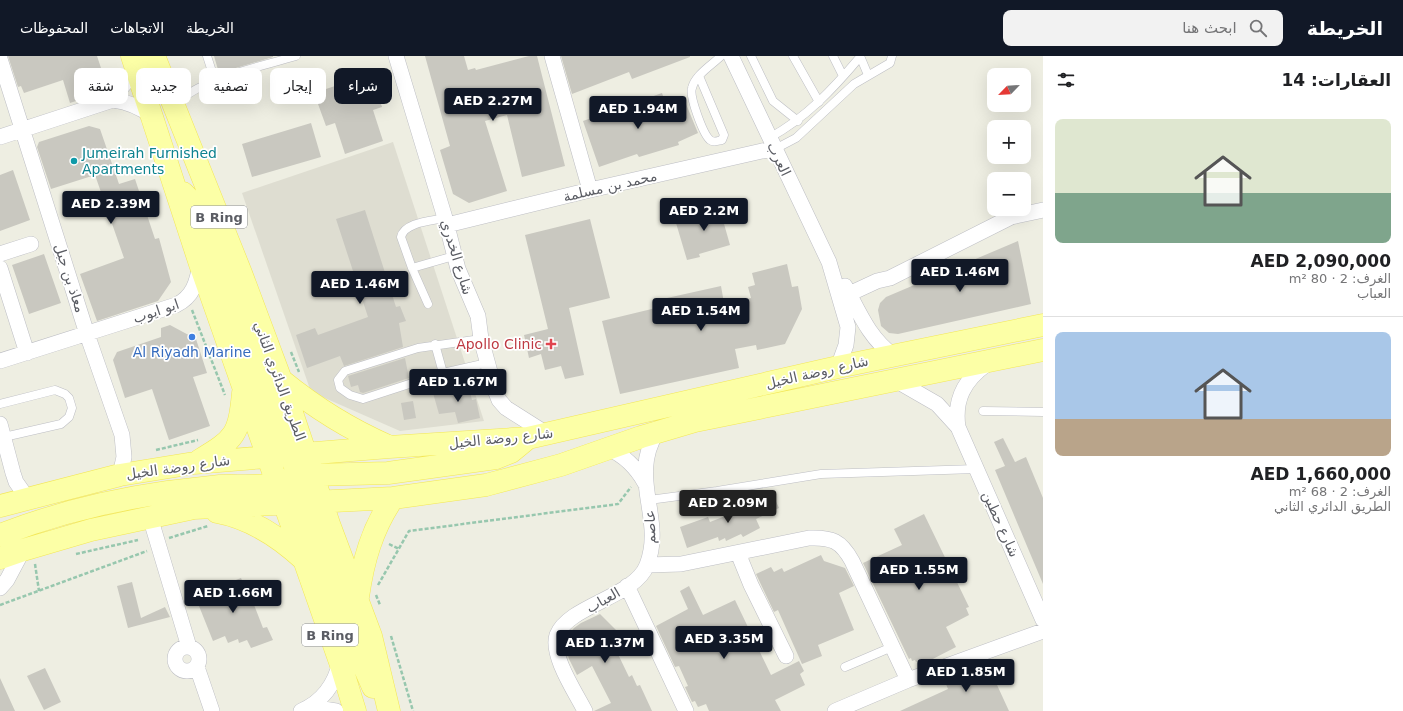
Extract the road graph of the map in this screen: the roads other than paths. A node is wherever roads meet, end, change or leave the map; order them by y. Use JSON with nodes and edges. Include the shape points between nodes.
{"nodes":[{"id":1,"x":154,"y":56,"type":"edge"},
{"id":2,"x":207,"y":56,"type":"edge"},
{"id":3,"x":296,"y":56,"type":"edge"},
{"id":4,"x":396,"y":56,"type":"edge"},
{"id":5,"x":552,"y":56,"type":"edge"},
{"id":6,"x":721,"y":56,"type":"edge"},
{"id":7,"x":731,"y":56,"type":"edge"},
{"id":8,"x":751,"y":56,"type":"edge"},
{"id":9,"x":793,"y":56,"type":"edge"},
{"id":10,"x":833,"y":56,"type":"edge"},
{"id":11,"x":860,"y":56,"type":"edge"},
{"id":12,"x":892,"y":56,"type":"edge"},
{"id":13,"x":0,"y":59,"type":"edge"},
{"id":14,"x":135,"y":63,"type":"edge"},
{"id":15,"x":853,"y":65,"type":"junction"},
{"id":16,"x":211,"y":68,"type":"edge"},
{"id":17,"x":257,"y":68,"type":"edge"},
{"id":18,"x":128,"y":75,"type":"edge"},
{"id":19,"x":868,"y":75,"type":"junction"},
{"id":20,"x":699,"y":76,"type":"junction"},
{"id":21,"x":843,"y":76,"type":"junction"},
{"id":22,"x":860,"y":80,"type":"junction"},
{"id":23,"x":199,"y":89,"type":"edge"},
{"id":24,"x":128,"y":102,"type":"edge"},
{"id":25,"x":819,"y":102,"type":"junction"},
{"id":26,"x":101,"y":104,"type":"edge"},
{"id":27,"x":174,"y":106,"type":"junction"},
{"id":28,"x":152,"y":116,"type":"junction"},
{"id":29,"x":798,"y":120,"type":"junction"},
{"id":30,"x":22,"y":130,"type":"junction"},
{"id":31,"x":0,"y":137,"type":"edge"},
{"id":32,"x":772,"y":144,"type":"junction"},
{"id":33,"x":176,"y":187,"type":"junction"},
{"id":34,"x":590,"y":190,"type":"junction"},
{"id":35,"x":1043,"y":210,"type":"edge"},
{"id":36,"x":446,"y":222,"type":"junction"},
{"id":37,"x":31,"y":244,"type":"dead end"},
{"id":38,"x":0,"y":254,"type":"edge"},
{"id":39,"x":454,"y":256,"type":"junction"},
{"id":40,"x":829,"y":262,"type":"junction"},
{"id":41,"x":200,"y":264,"type":"junction"},
{"id":42,"x":0,"y":268,"type":"edge"},
{"id":43,"x":412,"y":268,"type":"junction"},
{"id":44,"x":851,"y":297,"type":"junction"},
{"id":45,"x":428,"y":304,"type":"dead end"},
{"id":46,"x":1043,"y":325,"type":"edge"},
{"id":47,"x":88,"y":334,"type":"junction"},
{"id":48,"x":481,"y":339,"type":"junction"},
{"id":49,"x":435,"y":344,"type":"junction"},
{"id":50,"x":1043,"y":350,"type":"edge"},
{"id":51,"x":27,"y":353,"type":"junction"},
{"id":52,"x":894,"y":356,"type":"junction"},
{"id":53,"x":0,"y":361,"type":"edge"},
{"id":54,"x":990,"y":362,"type":"junction"},
{"id":55,"x":487,"y":363,"type":"junction"},
{"id":56,"x":838,"y":367,"type":"junction"},
{"id":57,"x":443,"y":373,"type":"junction"},
{"id":58,"x":290,"y":377,"type":"junction"},
{"id":59,"x":897,"y":381,"type":"junction"},
{"id":60,"x":235,"y":392,"type":"junction"},
{"id":61,"x":0,"y":404,"type":"edge"},
{"id":62,"x":983,"y":411,"type":"dead end"},
{"id":63,"x":1043,"y":412,"type":"edge"},
{"id":64,"x":958,"y":427,"type":"junction"},
{"id":65,"x":2,"y":430,"type":"edge"},
{"id":66,"x":657,"y":432,"type":"junction"},
{"id":67,"x":538,"y":436,"type":"junction"},
{"id":68,"x":389,"y":447,"type":"junction"},
{"id":69,"x":609,"y":448,"type":"junction"},
{"id":70,"x":194,"y":463,"type":"junction"},
{"id":71,"x":976,"y":469,"type":"junction"},
{"id":72,"x":120,"y":475,"type":"junction"},
{"id":73,"x":296,"y":478,"type":"junction"},
{"id":74,"x":642,"y":478,"type":"junction"},
{"id":75,"x":28,"y":498,"type":"junction"},
{"id":76,"x":393,"y":498,"type":"junction"},
{"id":77,"x":649,"y":500,"type":"junction"},
{"id":78,"x":0,"y":506,"type":"edge"},
{"id":79,"x":194,"y":508,"type":"junction"},
{"id":80,"x":150,"y":517,"type":"junction"},
{"id":81,"x":0,"y":535,"type":"edge"},
{"id":82,"x":738,"y":553,"type":"junction"},
{"id":83,"x":0,"y":558,"type":"edge"},
{"id":84,"x":29,"y":560,"type":"junction"},
{"id":85,"x":304,"y":560,"type":"junction"},
{"id":86,"x":647,"y":565,"type":"junction"},
{"id":87,"x":627,"y":586,"type":"junction"},
{"id":88,"x":0,"y":588,"type":"edge"},
{"id":89,"x":358,"y":601,"type":"junction"},
{"id":90,"x":1043,"y":620,"type":"edge"},
{"id":91,"x":1043,"y":631,"type":"edge"},
{"id":92,"x":188,"y":647,"type":"junction"},
{"id":93,"x":892,"y":647,"type":"junction"},
{"id":94,"x":786,"y":656,"type":"dead end"},
{"id":95,"x":340,"y":662,"type":"junction"},
{"id":96,"x":197,"y":667,"type":"junction"},
{"id":97,"x":845,"y":667,"type":"dead end"},
{"id":98,"x":908,"y":680,"type":"junction"},
{"id":99,"x":306,"y":709,"type":"edge"},
{"id":100,"x":212,"y":711,"type":"edge"},
{"id":101,"x":336,"y":711,"type":"edge"},
{"id":102,"x":355,"y":711,"type":"edge"},
{"id":103,"x":385,"y":711,"type":"edge"},
{"id":104,"x":389,"y":711,"type":"edge"},
{"id":105,"x":585,"y":711,"type":"edge"},
{"id":106,"x":686,"y":711,"type":"edge"},
{"id":107,"x":834,"y":711,"type":"edge"}],
"edges":[{"from":1,"to":27,"type":"main road","name":"الطريق الدائري الثاني","number":"B Ring"},
{"from":2,"to":16,"type":"lane"},
{"from":3,"to":17,"type":"lane"},
{"from":4,"to":36,"type":"street","name":"شارع الخدري"},
{"from":5,"to":34,"type":"street"},
{"from":6,"to":20,"type":"lane"},
{"from":7,"to":32,"type":"street","name":"العرب"},
{"from":8,"to":29,"type":"lane","via":[[774,101]]},
{"from":9,"to":25,"type":"lane"},
{"from":10,"to":21,"type":"lane"},
{"from":11,"to":15,"type":"lane"},
{"from":11,"to":19,"type":"lane"},
{"from":12,"to":19,"type":"lane","via":[[890,63]]},
{"from":13,"to":30,"type":"street","name":"معاذ بن جبل"},
{"from":14,"to":18,"type":"street"},
{"from":14,"to":28,"type":"main road","name":"الطريق الدائري الثاني","number":"B Ring"},
{"from":15,"to":21,"type":"lane"},
{"from":15,"to":22,"type":"lane","via":[[858,69]]},
{"from":19,"to":22,"type":"lane"},
{"from":20,"to":20,"type":"lane","via":[[692,87],[692,98],[706,135],[716,142],[722,140],[724,135]]},
{"from":21,"to":25,"type":"lane"},
{"from":22,"to":32,"type":"lane","via":[[848,88],[796,138]]},
{"from":23,"to":27,"type":"lane","via":[[186,95]]},
{"from":24,"to":28,"type":"street"},
{"from":25,"to":29,"type":"lane"},
{"from":26,"to":30,"type":"street"},
{"from":27,"to":58,"type":"main road","name":"الطريق الدائري الثاني","number":"B Ring","via":[[241,273]]},
{"from":28,"to":33,"type":"main road","name":"الطريق الدائري الثاني","number":"B Ring"},
{"from":29,"to":32,"type":"lane"},
{"from":30,"to":31,"type":"street"},
{"from":30,"to":47,"type":"street","name":"معاذ بن جبل"},
{"from":32,"to":34,"type":"street","name":"محمد بن مسلمة","via":[[762,151]]},
{"from":32,"to":40,"type":"street","name":"العرب"},
{"from":33,"to":41,"type":"main road","name":"الطريق الدائري الثاني","number":"B Ring"},
{"from":33,"to":73,"type":"main road","via":[[186,195],[202,216]]},
{"from":34,"to":36,"type":"street","name":"محمد بن مسلمة"},
{"from":35,"to":44,"type":"street","via":[[1011,217],[890,278],[880,286]]},
{"from":36,"to":39,"type":"street","name":"شارع الخدري"},
{"from":36,"to":43,"type":"lane","via":[[408,227],[404,231],[401,238]]},
{"from":37,"to":38,"type":"street"},
{"from":39,"to":43,"type":"lane"},
{"from":39,"to":48,"type":"street","name":"شارع الخدري","via":[[464,288],[478,316]]},
{"from":40,"to":44,"type":"street","name":"العرب"},
{"from":40,"to":56,"type":"street","name":"العرب","via":[[848,327],[846,345]]},
{"from":41,"to":47,"type":"street","name":"ابو ايوب","via":[[196,282],[188,298],[176,305]]},
{"from":41,"to":60,"type":"main road","name":"الطريق الدائري الثاني","number":"B Ring"},
{"from":42,"to":51,"type":"street"},
{"from":43,"to":45,"type":"lane"},
{"from":44,"to":52,"type":"street","name":"العرب","via":[[872,336]]},
{"from":46,"to":52,"type":"main road","name":"شارع روضة الخيل"},
{"from":47,"to":51,"type":"street","name":"ابو ايوب"},
{"from":47,"to":72,"type":"street","name":"معاذ بن جبل","via":[[122,434],[124,457]]},
{"from":48,"to":49,"type":"lane"},
{"from":48,"to":55,"type":"street","name":"شارع الخدري"},
{"from":49,"to":57,"type":"lane"},
{"from":49,"to":57,"type":"lane","via":[[345,371],[338,384],[350,395],[363,399]]},
{"from":50,"to":54,"type":"main road","name":"شارع روضة الخيل"},
{"from":51,"to":53,"type":"street","name":"ابو ايوب"},
{"from":52,"to":56,"type":"main road","name":"شارع روضة الخيل"},
{"from":54,"to":59,"type":"main road","name":"شارع روضة الخيل"},
{"from":54,"to":64,"type":"street","name":"شارع حطين","via":[[969,378],[962,389],[956,414]]},
{"from":55,"to":57,"type":"lane"},
{"from":55,"to":67,"type":"street","name":"شارع الخدري","via":[[499,400]]},
{"from":56,"to":67,"type":"main road","name":"شارع روضة الخيل"},
{"from":58,"to":68,"type":"main road","via":[[331,417]]},
{"from":58,"to":73,"type":"main road","name":"الطريق الدائري الثاني","number":"B Ring"},
{"from":59,"to":64,"type":"street","name":"شارع حطين","via":[[937,404]]},
{"from":59,"to":66,"type":"main road","name":"شارع روضة الخيل","via":[[715,417]]},
{"from":60,"to":70,"type":"main road","via":[[241,417],[236,432],[220,448]]},
{"from":60,"to":73,"type":"main road","name":"الطريق الدائري الثاني","number":"B Ring"},
{"from":61,"to":65,"type":"lane","via":[[54,390],[69,398],[72,408],[61,424]]},
{"from":62,"to":63,"type":"lane"},
{"from":64,"to":71,"type":"street","name":"شارع حطين"},
{"from":65,"to":75,"type":"street","via":[[16,482]]},
{"from":66,"to":69,"type":"main road","name":"شارع روضة الخيل"},
{"from":66,"to":74,"type":"street","name":"عاصم","via":[[648,450]]},
{"from":67,"to":68,"type":"main road","name":"شارع روضة الخيل"},
{"from":67,"to":73,"type":"main road","via":[[496,458],[388,473]]},
{"from":68,"to":73,"type":"main road","name":"شارع روضة الخيل"},
{"from":69,"to":74,"type":"street","name":"عاصم","via":[[630,462]]},
{"from":69,"to":76,"type":"main road","name":"شارع روضة الخيل","via":[[517,478]]},
{"from":70,"to":72,"type":"main road","name":"شارع روضة الخيل"},
{"from":70,"to":73,"type":"main road","name":"شارع روضة الخيل"},
{"from":71,"to":77,"type":"lane","via":[[821,474]]},
{"from":71,"to":90,"type":"street","name":"شارع حطين"},
{"from":72,"to":75,"type":"main road","name":"شارع روضة الخيل"},
{"from":73,"to":76,"type":"main road","name":"شارع روضة الخيل"},
{"from":73,"to":79,"type":"main road","name":"شارع روضة الخيل"},
{"from":73,"to":81,"type":"main road","via":[[139,497],[79,510]]},
{"from":73,"to":85,"type":"main road","name":"الطريق الدائري الثاني","number":"B Ring"},
{"from":73,"to":89,"type":"main road","name":"الطريق الدائري الثاني","number":"B Ring"},
{"from":73,"to":103,"type":"main road","via":[[362,662]]},
{"from":74,"to":77,"type":"street","name":"عاصم"},
{"from":75,"to":78,"type":"main road","name":"شارع روضة الخيل"},
{"from":76,"to":89,"type":"main road","via":[[377,524],[366,553]]},
{"from":77,"to":86,"type":"street","name":"عاصم","via":[[653,537]]},
{"from":79,"to":80,"type":"main road","name":"شارع روضة الخيل"},
{"from":79,"to":85,"type":"main road","via":[[254,524],[280,540]]},
{"from":80,"to":84,"type":"main road","name":"شارع روضة الخيل","via":[[91,530]]},
{"from":80,"to":92,"type":"street"},
{"from":82,"to":86,"type":"street","via":[[681,564]]},
{"from":82,"to":93,"type":"street","via":[[809,538],[825,537],[839,543],[852,561]]},
{"from":82,"to":94,"type":"street"},
{"from":83,"to":84,"type":"main road","name":"شارع روضة الخيل"},
{"from":84,"to":88,"type":"street"},
{"from":85,"to":95,"type":"main road","name":"الطريق الدائري الثاني","number":"B Ring"},
{"from":86,"to":87,"type":"street","name":"عاصم","via":[[641,575]]},
{"from":87,"to":105,"type":"street","name":"العباب","via":[[576,616],[562,627],[557,636],[556,647],[560,662]]},
{"from":87,"to":106,"type":"street","name":"العباب"},
{"from":89,"to":104,"type":"main road","name":"الطريق الدائري الثاني","number":"B Ring","via":[[370,636]]},
{"from":91,"to":98,"type":"street"},
{"from":92,"to":96,"type":"street","via":[[195,649],[199,654]]},
{"from":92,"to":96,"type":"street","via":[[177,652],[176,665],[185,671]]},
{"from":93,"to":97,"type":"lane"},
{"from":93,"to":98,"type":"street"},
{"from":95,"to":99,"type":"street","via":[[330,687]]},
{"from":95,"to":102,"type":"main road","name":"الطريق الدائري الثاني","number":"B Ring"},
{"from":96,"to":100,"type":"street"},
{"from":98,"to":107,"type":"street"},
{"from":99,"to":101,"type":"street"}]}
